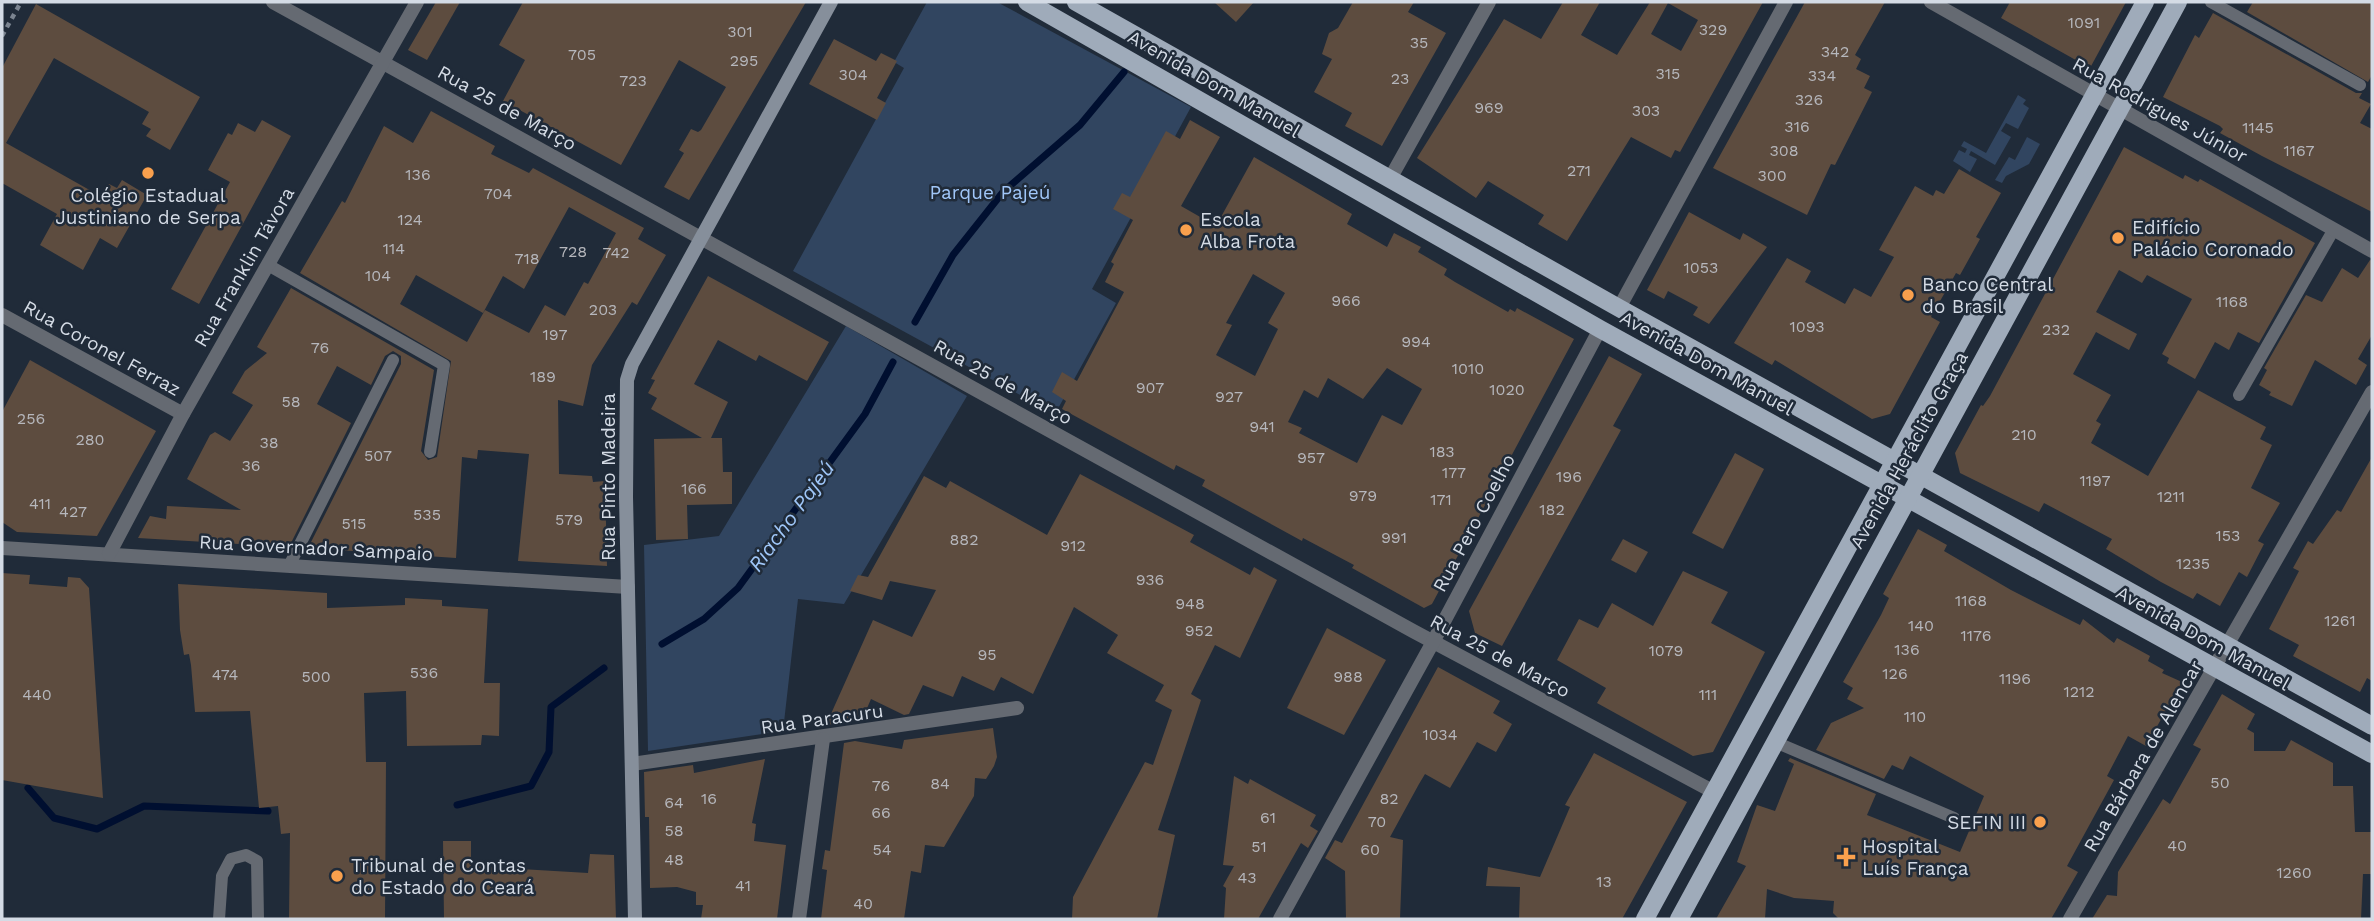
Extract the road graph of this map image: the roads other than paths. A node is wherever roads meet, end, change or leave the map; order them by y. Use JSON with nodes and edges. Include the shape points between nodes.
{"nodes":[{"id":1,"x":273,"y":2,"type":"edge"},
{"id":2,"x":417,"y":2,"type":"edge"},
{"id":3,"x":831,"y":2,"type":"edge"},
{"id":4,"x":1027,"y":2,"type":"edge"},
{"id":5,"x":1076,"y":2,"type":"edge"},
{"id":6,"x":1489,"y":2,"type":"edge"},
{"id":7,"x":1786,"y":2,"type":"edge"},
{"id":8,"x":1930,"y":2,"type":"edge"},
{"id":9,"x":2145,"y":2,"type":"edge"},
{"id":10,"x":2178,"y":2,"type":"edge"},
{"id":11,"x":2211,"y":2,"type":"edge"},
{"id":12,"x":382,"y":62,"type":"junction"},
{"id":13,"x":2360,"y":85,"type":"dead end"},
{"id":14,"x":2093,"y":95,"type":"junction"},
{"id":15,"x":2120,"y":111,"type":"junction"},
{"id":16,"x":1391,"y":177,"type":"junction"},
{"id":17,"x":2334,"y":229,"type":"junction"},
{"id":18,"x":703,"y":237,"type":"junction"},
{"id":19,"x":2372,"y":251,"type":"edge"},
{"id":20,"x":268,"y":265,"type":"junction"},
{"id":21,"x":1619,"y":308,"type":"junction"},
{"id":22,"x":2,"y":315,"type":"edge"},
{"id":23,"x":1600,"y":328,"type":"junction"},
{"id":24,"x":393,"y":360,"type":"dead end"},
{"id":25,"x":2372,"y":392,"type":"edge"},
{"id":26,"x":2239,"y":395,"type":"dead end"},
{"id":27,"x":183,"y":414,"type":"junction"},
{"id":28,"x":430,"y":452,"type":"dead end"},
{"id":29,"x":1895,"y":460,"type":"junction"},
{"id":30,"x":1919,"y":474,"type":"junction"},
{"id":31,"x":1882,"y":482,"type":"junction"},
{"id":32,"x":1907,"y":496,"type":"junction"},
{"id":33,"x":2,"y":548,"type":"edge"},
{"id":34,"x":109,"y":554,"type":"junction"},
{"id":35,"x":290,"y":564,"type":"junction"},
{"id":36,"x":628,"y":587,"type":"junction"},
{"id":37,"x":1433,"y":642,"type":"junction"},
{"id":38,"x":2228,"y":646,"type":"junction"},
{"id":39,"x":2214,"y":669,"type":"junction"},
{"id":40,"x":1017,"y":709,"type":"dead end"},
{"id":41,"x":2372,"y":726,"type":"edge"},
{"id":42,"x":823,"y":739,"type":"junction"},
{"id":43,"x":1775,"y":742,"type":"junction"},
{"id":44,"x":2372,"y":754,"type":"edge"},
{"id":45,"x":632,"y":764,"type":"junction"},
{"id":46,"x":1716,"y":793,"type":"junction"},
{"id":47,"x":1954,"y":818,"type":"dead end"},
{"id":48,"x":219,"y":919,"type":"edge"},
{"id":49,"x":258,"y":919,"type":"edge"},
{"id":50,"x":635,"y":919,"type":"edge"},
{"id":51,"x":799,"y":919,"type":"edge"},
{"id":52,"x":1280,"y":919,"type":"edge"},
{"id":53,"x":1645,"y":919,"type":"edge"},
{"id":54,"x":1679,"y":919,"type":"edge"},
{"id":55,"x":2070,"y":919,"type":"edge"}],
"edges":[{"from":1,"to":12,"type":"street","name":"Rua 25 de Março"},
{"from":2,"to":12,"type":"street","name":"Rua Franklin Távora"},
{"from":3,"to":18,"type":"main road","name":"Rua Pinto Madeira"},
{"from":4,"to":23,"type":"main road","name":"Avenida Dom Manuel"},
{"from":5,"to":16,"type":"main road","name":"Avenida Dom Manuel"},
{"from":6,"to":16,"type":"street"},
{"from":7,"to":21,"type":"street"},
{"from":8,"to":14,"type":"street","name":"Rua Rodrigues Júnior"},
{"from":9,"to":14,"type":"main road","name":"Avenida Heráclito Graça"},
{"from":10,"to":15,"type":"main road","name":"Avenida Heráclito Graça"},
{"from":11,"to":13,"type":"lane"},
{"from":12,"to":18,"type":"street","name":"Rua 25 de Março"},
{"from":12,"to":20,"type":"street","name":"Rua Franklin Távora"},
{"from":14,"to":15,"type":"street","name":"Rua Rodrigues Júnior"},
{"from":14,"to":29,"type":"main road","name":"Avenida Heráclito Graça"},
{"from":15,"to":17,"type":"street","name":"Rua Rodrigues Júnior"},
{"from":15,"to":30,"type":"main road","name":"Avenida Heráclito Graça"},
{"from":16,"to":21,"type":"main road","name":"Avenida Dom Manuel"},
{"from":17,"to":19,"type":"street","name":"Rua Rodrigues Júnior"},
{"from":17,"to":26,"type":"lane"},
{"from":18,"to":36,"type":"main road","name":"Rua Pinto Madeira","via":[[628,380]]},
{"from":18,"to":37,"type":"street","name":"Rua 25 de Março"},
{"from":20,"to":27,"type":"street","name":"Rua Franklin Távora"},
{"from":20,"to":28,"type":"lane","via":[[444,365]]},
{"from":21,"to":29,"type":"main road","name":"Avenida Dom Manuel"},
{"from":22,"to":27,"type":"street","name":"Rua Coronel Ferraz"},
{"from":23,"to":31,"type":"main road","name":"Avenida Dom Manuel"},
{"from":23,"to":37,"type":"street","name":"Rua Pero Coelho"},
{"from":24,"to":35,"type":"lane"},
{"from":25,"to":38,"type":"street","name":"Rua Bárbara de Alencar"},
{"from":27,"to":34,"type":"street","name":"Rua Franklin Távora"},
{"from":29,"to":30,"type":"main road","name":"Avenida Dom Manuel"},
{"from":29,"to":31,"type":"main road","name":"Avenida Heráclito Graça"},
{"from":30,"to":32,"type":"main road","name":"Avenida Heráclito Graça"},
{"from":30,"to":38,"type":"main road","name":"Avenida Dom Manuel"},
{"from":31,"to":32,"type":"main road","name":"Avenida Dom Manuel"},
{"from":31,"to":46,"type":"main road","name":"Avenida Heráclito Graça"},
{"from":32,"to":39,"type":"main road","name":"Avenida Dom Manuel"},
{"from":32,"to":43,"type":"main road","name":"Avenida Heráclito Graça"},
{"from":33,"to":34,"type":"street","name":"Rua Governador Sampaio"},
{"from":34,"to":35,"type":"street","name":"Rua Governador Sampaio"},
{"from":35,"to":36,"type":"street","name":"Rua Governador Sampaio"},
{"from":36,"to":45,"type":"main road","name":"Rua Pinto Madeira"},
{"from":37,"to":46,"type":"street","name":"Rua 25 de Março"},
{"from":37,"to":52,"type":"street","name":"Rua Pero Coelho"},
{"from":38,"to":39,"type":"street","name":"Rua Bárbara de Alencar"},
{"from":38,"to":41,"type":"main road","name":"Avenida Dom Manuel"},
{"from":39,"to":44,"type":"main road","name":"Avenida Dom Manuel"},
{"from":39,"to":55,"type":"street","name":"Rua Bárbara de Alencar"},
{"from":40,"to":42,"type":"street","name":"Rua Paracuru"},
{"from":42,"to":45,"type":"street","name":"Rua Paracuru"},
{"from":42,"to":51,"type":"street"},
{"from":43,"to":47,"type":"lane"},
{"from":43,"to":54,"type":"main road","name":"Avenida Heráclito Graça"},
{"from":45,"to":50,"type":"main road","name":"Rua Pinto Madeira"},
{"from":46,"to":53,"type":"main road","name":"Avenida Heráclito Graça"},
{"from":48,"to":49,"type":"lane","via":[[222,876],[231,859],[246,855],[257,861],[259,871]]}]}
